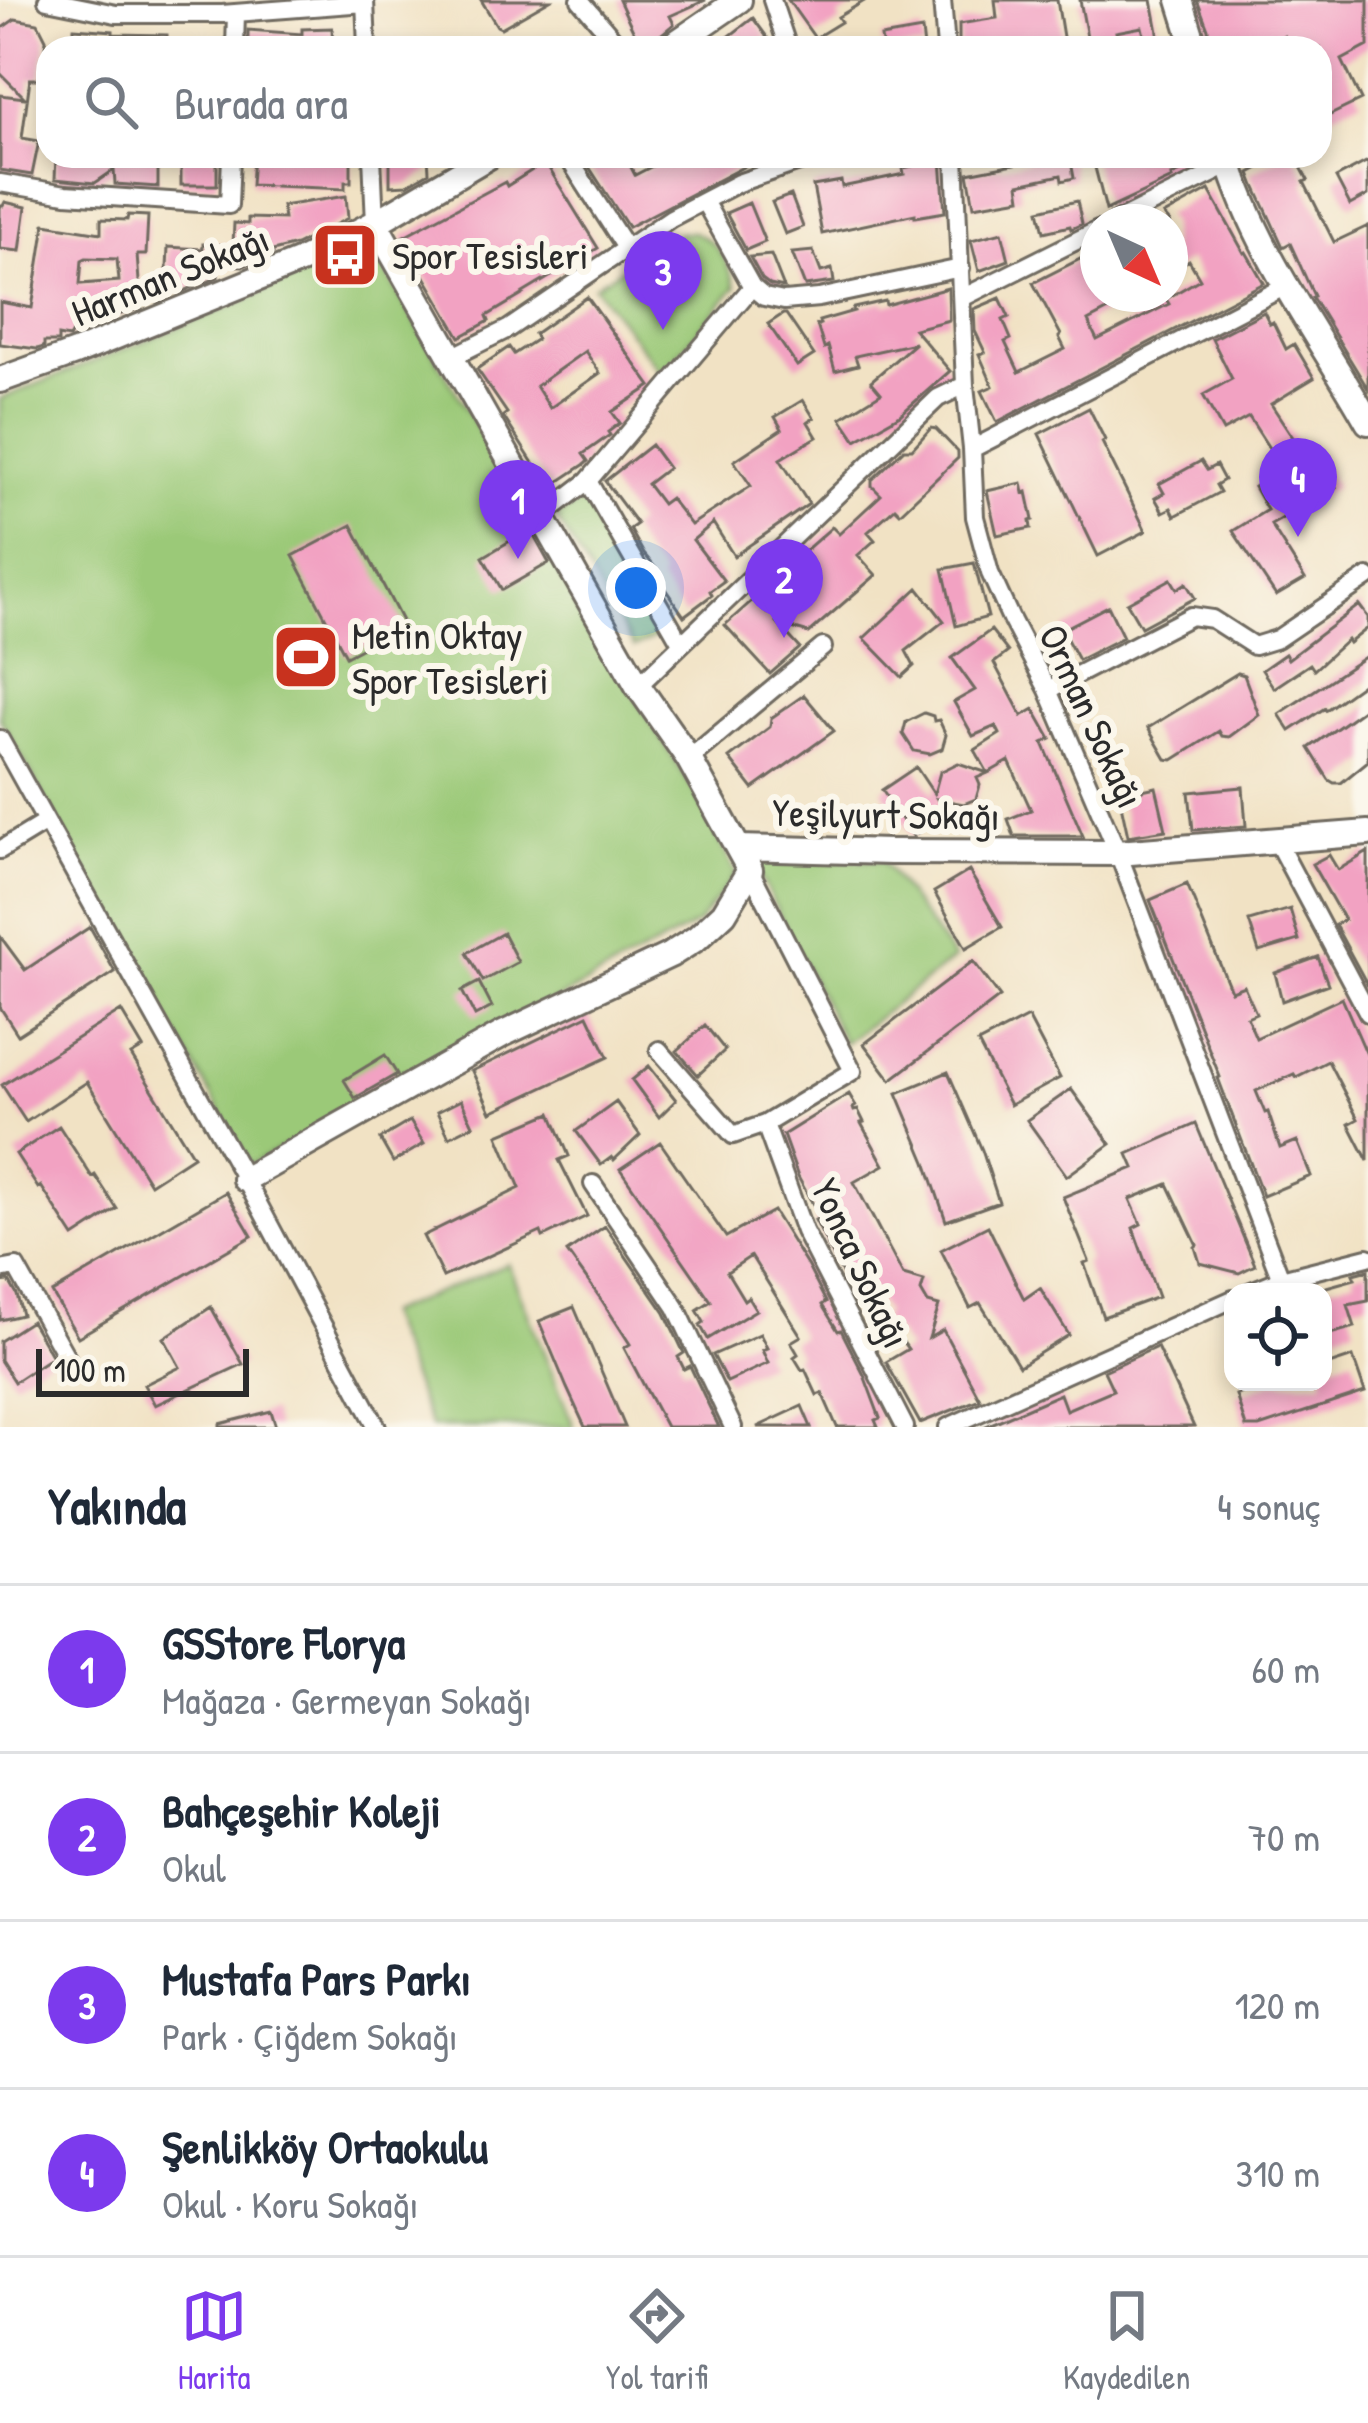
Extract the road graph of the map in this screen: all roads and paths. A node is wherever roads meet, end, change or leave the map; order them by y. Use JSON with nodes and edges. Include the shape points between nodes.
{"nodes":[{"id":1,"x":47,"y":0,"type":"edge"},
{"id":2,"x":580,"y":0,"type":"edge"},
{"id":3,"x":739,"y":0,"type":"edge"},
{"id":4,"x":772,"y":0,"type":"edge"},
{"id":5,"x":942,"y":0,"type":"edge"},
{"id":6,"x":1180,"y":0,"type":"edge"},
{"id":7,"x":365,"y":2,"type":"edge"},
{"id":8,"x":236,"y":13,"type":"junction"},
{"id":9,"x":235,"y":36,"type":"edge"},
{"id":10,"x":366,"y":36,"type":"edge"},
{"id":11,"x":611,"y":36,"type":"edge"},
{"id":12,"x":686,"y":36,"type":"edge"},
{"id":13,"x":784,"y":36,"type":"edge"},
{"id":14,"x":945,"y":36,"type":"edge"},
{"id":15,"x":1192,"y":36,"type":"edge"},
{"id":16,"x":231,"y":168,"type":"edge"},
{"id":17,"x":373,"y":168,"type":"edge"},
{"id":18,"x":469,"y":168,"type":"edge"},
{"id":19,"x":575,"y":168,"type":"edge"},
{"id":20,"x":784,"y":168,"type":"edge"},
{"id":21,"x":956,"y":168,"type":"edge"},
{"id":22,"x":1214,"y":168,"type":"edge"},
{"id":23,"x":1232,"y":168,"type":"edge"},
{"id":24,"x":0,"y":183,"type":"edge"},
{"id":25,"x":704,"y":201,"type":"junction"},
{"id":26,"x":1148,"y":204,"type":"edge"},
{"id":27,"x":375,"y":223,"type":"junction"},
{"id":28,"x":1080,"y":239,"type":"edge"},
{"id":29,"x":626,"y":248,"type":"junction"},
{"id":30,"x":961,"y":268,"type":"junction"},
{"id":31,"x":752,"y":286,"type":"junction"},
{"id":32,"x":1286,"y":286,"type":"junction"},
{"id":33,"x":962,"y":298,"type":"junction"},
{"id":34,"x":450,"y":358,"type":"junction"},
{"id":35,"x":8,"y":373,"type":"edge"},
{"id":36,"x":965,"y":385,"type":"junction"},
{"id":37,"x":1368,"y":422,"type":"edge"},
{"id":38,"x":972,"y":448,"type":"junction"},
{"id":39,"x":588,"y":481,"type":"junction"},
{"id":40,"x":541,"y":517,"type":"junction"},
{"id":41,"x":1368,"y":577,"type":"edge"},
{"id":42,"x":681,"y":643,"type":"junction"},
{"id":43,"x":824,"y":647,"type":"dead end"},
{"id":44,"x":638,"y":686,"type":"junction"},
{"id":45,"x":1048,"y":690,"type":"junction"},
{"id":46,"x":0,"y":739,"type":"edge"},
{"id":47,"x":688,"y":759,"type":"junction"},
{"id":48,"x":46,"y":822,"type":"junction"},
{"id":49,"x":1368,"y":833,"type":"edge"},
{"id":50,"x":1277,"y":842,"type":"junction"},
{"id":51,"x":0,"y":850,"type":"edge"},
{"id":52,"x":1118,"y":853,"type":"junction"},
{"id":53,"x":744,"y":859,"type":"junction"},
{"id":54,"x":1368,"y":1012,"type":"edge"},
{"id":55,"x":658,"y":1050,"type":"dead end"},
{"id":56,"x":765,"y":1124,"type":"junction"},
{"id":57,"x":245,"y":1179,"type":"junction"},
{"id":58,"x":593,"y":1184,"type":"dead end"},
{"id":59,"x":1368,"y":1256,"type":"edge"},
{"id":60,"x":0,"y":1270,"type":"edge"},
{"id":61,"x":1281,"y":1279,"type":"junction"},
{"id":62,"x":1271,"y":1283,"type":"edge"},
{"id":63,"x":1224,"y":1303,"type":"edge"},
{"id":64,"x":68,"y":1360,"type":"dead end"},
{"id":65,"x":974,"y":1423,"type":"edge"},
{"id":66,"x":377,"y":1427,"type":"edge"},
{"id":67,"x":733,"y":1427,"type":"edge"},
{"id":68,"x":904,"y":1427,"type":"edge"},
{"id":69,"x":948,"y":1427,"type":"edge"}],
"edges":[{"from":1,"to":8,"type":"street","via":[[116,14]]},
{"from":2,"to":11,"type":"street"},
{"from":3,"to":12,"type":"main road"},
{"from":4,"to":13,"type":"street"},
{"from":5,"to":14,"type":"street"},
{"from":6,"to":15,"type":"main road"},
{"from":7,"to":8,"type":"street"},
{"from":7,"to":10,"type":"street"},
{"from":8,"to":9,"type":"street"},
{"from":16,"to":24,"type":"street","via":[[229,205]]},
{"from":17,"to":27,"type":"street"},
{"from":18,"to":27,"type":"main road","name":"Harman Sokağı"},
{"from":19,"to":29,"type":"street"},
{"from":20,"to":25,"type":"street"},
{"from":21,"to":30,"type":"street","name":"Orman Sokağı"},
{"from":22,"to":26,"type":"street"},
{"from":23,"to":32,"type":"main road"},
{"from":25,"to":29,"type":"street"},
{"from":25,"to":31,"type":"street"},
{"from":27,"to":34,"type":"main road"},
{"from":27,"to":35,"type":"main road","name":"Harman Sokağı","via":[[303,260]]},
{"from":28,"to":33,"type":"street"},
{"from":29,"to":34,"type":"street"},
{"from":30,"to":31,"type":"street","via":[[819,298],[784,301]]},
{"from":30,"to":33,"type":"street","name":"Orman Sokağı"},
{"from":31,"to":39,"type":"street"},
{"from":32,"to":37,"type":"main road"},
{"from":32,"to":38,"type":"street"},
{"from":33,"to":36,"type":"street","name":"Orman Sokağı"},
{"from":34,"to":40,"type":"main road"},
{"from":36,"to":38,"type":"street","name":"Orman Sokağı"},
{"from":36,"to":42,"type":"street","via":[[938,398]]},
{"from":38,"to":45,"type":"street","name":"Orman Sokağı","via":[[975,517],[990,573]]},
{"from":39,"to":40,"type":"street"},
{"from":39,"to":42,"type":"street"},
{"from":40,"to":44,"type":"main road"},
{"from":41,"to":45,"type":"street","via":[[1277,639],[1254,646],[1212,619],[1191,616]]},
{"from":42,"to":44,"type":"street"},
{"from":43,"to":47,"type":"street"},
{"from":44,"to":47,"type":"main road"},
{"from":45,"to":52,"type":"street","name":"Orman Sokağı"},
{"from":46,"to":48,"type":"street"},
{"from":47,"to":53,"type":"main road"},
{"from":48,"to":51,"type":"street"},
{"from":48,"to":57,"type":"street"},
{"from":49,"to":50,"type":"main road","name":"Yeşilyurt Sokağı"},
{"from":50,"to":52,"type":"main road","name":"Yeşilyurt Sokağı"},
{"from":50,"to":54,"type":"street"},
{"from":52,"to":53,"type":"main road","name":"Yeşilyurt Sokağı"},
{"from":52,"to":61,"type":"street","name":"Orman Sokağı"},
{"from":53,"to":56,"type":"street","via":[[853,1071]]},
{"from":53,"to":57,"type":"main road","name":"Yeşilyurt Sokağı","via":[[724,913],[698,938],[503,1034]]},
{"from":55,"to":56,"type":"street","via":[[733,1135]]},
{"from":56,"to":68,"type":"street","name":"Yonca Sokağı","via":[[804,1231]]},
{"from":57,"to":66,"type":"street"},
{"from":58,"to":67,"type":"street","via":[[676,1307]]},
{"from":59,"to":61,"type":"street"},
{"from":60,"to":64,"type":"street","via":[[16,1267]]},
{"from":61,"to":62,"type":"street"},
{"from":63,"to":65,"type":"street"},
{"from":65,"to":69,"type":"street"}]}
